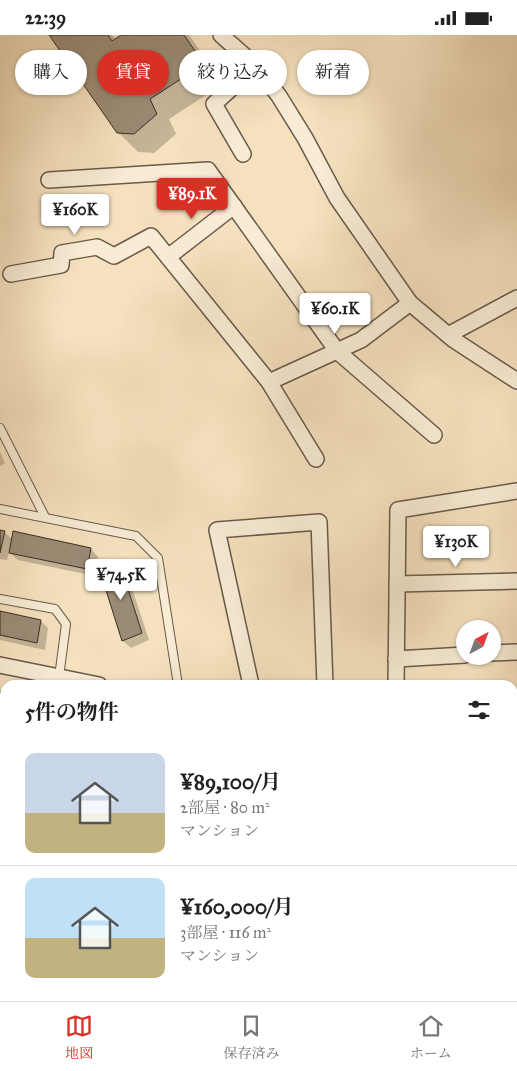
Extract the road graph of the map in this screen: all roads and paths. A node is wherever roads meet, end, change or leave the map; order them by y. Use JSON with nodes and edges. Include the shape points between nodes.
{"nodes":[{"id":1,"x":221,"y":35,"type":"edge"},
{"id":2,"x":238,"y":50,"type":"edge"},
{"id":3,"x":224,"y":95,"type":"edge"},
{"id":4,"x":278,"y":95,"type":"edge"},
{"id":5,"x":243,"y":154,"type":"dead end"},
{"id":6,"x":50,"y":180,"type":"dead end"},
{"id":7,"x":234,"y":206,"type":"junction"},
{"id":8,"x":168,"y":257,"type":"junction"},
{"id":9,"x":12,"y":274,"type":"dead end"},
{"id":10,"x":517,"y":298,"type":"edge"},
{"id":11,"x":410,"y":303,"type":"junction"},
{"id":12,"x":448,"y":335,"type":"junction"},
{"id":13,"x":337,"y":351,"type":"junction"},
{"id":14,"x":516,"y":380,"type":"edge"},
{"id":15,"x":269,"y":382,"type":"junction"},
{"id":16,"x":0,"y":428,"type":"edge"},
{"id":17,"x":434,"y":435,"type":"dead end"},
{"id":18,"x":316,"y":459,"type":"dead end"},
{"id":19,"x":517,"y":491,"type":"edge"},
{"id":20,"x":0,"y":509,"type":"edge"},
{"id":21,"x":45,"y":517,"type":"junction"},
{"id":22,"x":517,"y":581,"type":"edge"},
{"id":23,"x":397,"y":584,"type":"junction"},
{"id":24,"x":0,"y":599,"type":"edge"},
{"id":25,"x":517,"y":652,"type":"edge"},
{"id":26,"x":501,"y":653,"type":"edge"},
{"id":27,"x":456,"y":656,"type":"edge"},
{"id":28,"x":396,"y":659,"type":"junction"},
{"id":29,"x":0,"y":665,"type":"edge"},
{"id":30,"x":59,"y":677,"type":"junction"},
{"id":31,"x":74,"y":680,"type":"edge"},
{"id":32,"x":177,"y":680,"type":"edge"},
{"id":33,"x":250,"y":680,"type":"edge"},
{"id":34,"x":325,"y":680,"type":"edge"},
{"id":35,"x":396,"y":680,"type":"edge"}],
"edges":[{"from":1,"to":2,"type":"street"},
{"from":3,"to":5,"type":"street","via":[[214,104]]},
{"from":4,"to":11,"type":"street","via":[[342,206]]},
{"from":6,"to":7,"type":"street","via":[[208,170]]},
{"from":7,"to":8,"type":"street"},
{"from":7,"to":13,"type":"street"},
{"from":8,"to":9,"type":"street","via":[[151,236],[114,256],[97,247],[62,253],[61,265]]},
{"from":8,"to":15,"type":"street"},
{"from":10,"to":12,"type":"street"},
{"from":11,"to":12,"type":"street"},
{"from":11,"to":13,"type":"street","via":[[361,340]]},
{"from":12,"to":14,"type":"street"},
{"from":13,"to":15,"type":"street"},
{"from":13,"to":17,"type":"street"},
{"from":15,"to":18,"type":"street"},
{"from":16,"to":21,"type":"lane"},
{"from":19,"to":23,"type":"street","via":[[398,510]]},
{"from":20,"to":21,"type":"lane"},
{"from":21,"to":32,"type":"lane","via":[[136,535],[158,558]]},
{"from":22,"to":23,"type":"street"},
{"from":23,"to":28,"type":"street"},
{"from":24,"to":30,"type":"lane","via":[[55,609],[66,624]]},
{"from":25,"to":26,"type":"street"},
{"from":27,"to":28,"type":"street"},
{"from":28,"to":35,"type":"street"},
{"from":29,"to":30,"type":"street"},
{"from":30,"to":31,"type":"street"},
{"from":33,"to":34,"type":"street","via":[[217,530],[319,522]]}]}
